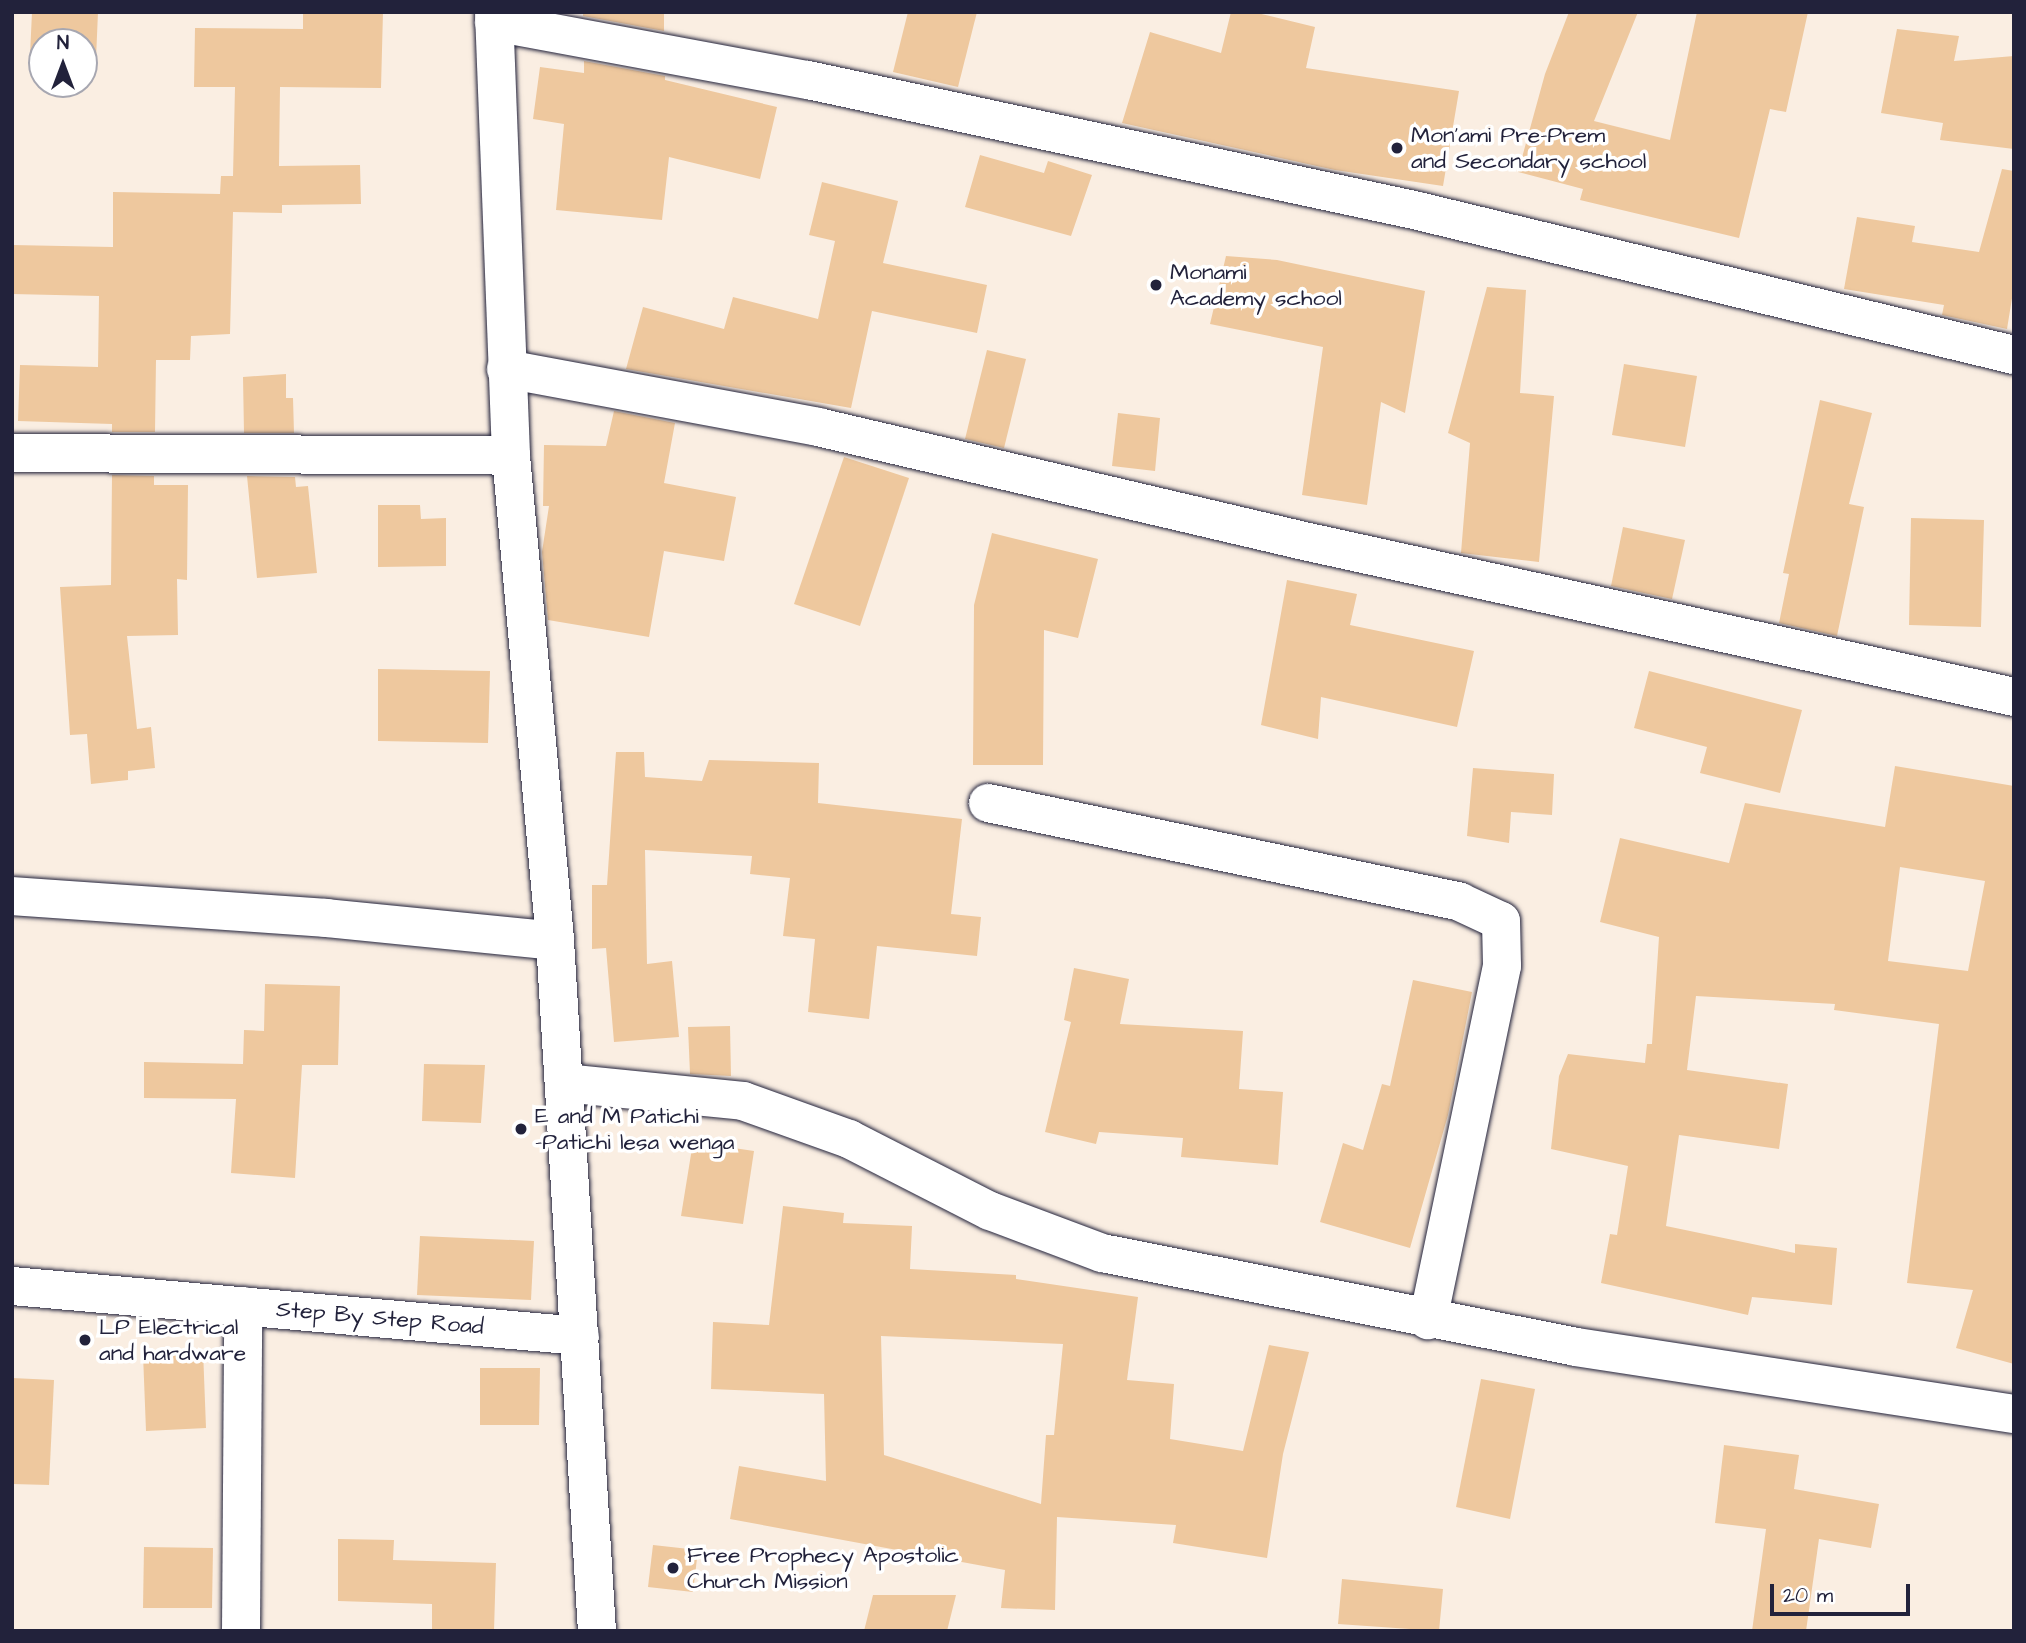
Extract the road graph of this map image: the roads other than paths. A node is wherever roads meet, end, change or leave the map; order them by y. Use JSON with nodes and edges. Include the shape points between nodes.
{"nodes":[{"id":1,"x":494,"y":17,"type":"edge"},
{"id":2,"x":2014,"y":355,"type":"edge"},
{"id":3,"x":506,"y":369,"type":"junction"},
{"id":4,"x":12,"y":453,"type":"edge"},
{"id":5,"x":511,"y":456,"type":"junction"},
{"id":6,"x":2014,"y":697,"type":"edge"},
{"id":7,"x":988,"y":803,"type":"dead end"},
{"id":8,"x":12,"y":896,"type":"edge"},
{"id":9,"x":555,"y":941,"type":"junction"},
{"id":10,"x":564,"y":1083,"type":"junction"},
{"id":11,"x":12,"y":1286,"type":"edge"},
{"id":12,"x":243,"y":1306,"type":"junction"},
{"id":13,"x":1428,"y":1320,"type":"junction"},
{"id":14,"x":580,"y":1336,"type":"junction"},
{"id":15,"x":2014,"y":1414,"type":"edge"},
{"id":16,"x":241,"y":1631,"type":"edge"},
{"id":17,"x":597,"y":1631,"type":"edge"}],
"edges":[{"from":1,"to":2,"type":"street","via":[[1414,210]]},
{"from":1,"to":3,"type":"street"},
{"from":3,"to":5,"type":"street"},
{"from":3,"to":6,"type":"street","via":[[818,427],[1304,541]]},
{"from":4,"to":5,"type":"street"},
{"from":5,"to":9,"type":"street"},
{"from":7,"to":13,"type":"street","via":[[1460,902],[1501,921],[1502,966]]},
{"from":8,"to":9,"type":"street","via":[[326,918]]},
{"from":9,"to":10,"type":"street"},
{"from":10,"to":13,"type":"street","via":[[743,1101],[849,1139],[990,1211],[1102,1253]]},
{"from":10,"to":14,"type":"street"},
{"from":11,"to":12,"type":"street","name":"Step By Step Road"},
{"from":12,"to":14,"type":"street","name":"Step By Step Road"},
{"from":12,"to":16,"type":"street"},
{"from":13,"to":15,"type":"street"},
{"from":14,"to":17,"type":"street"}]}
